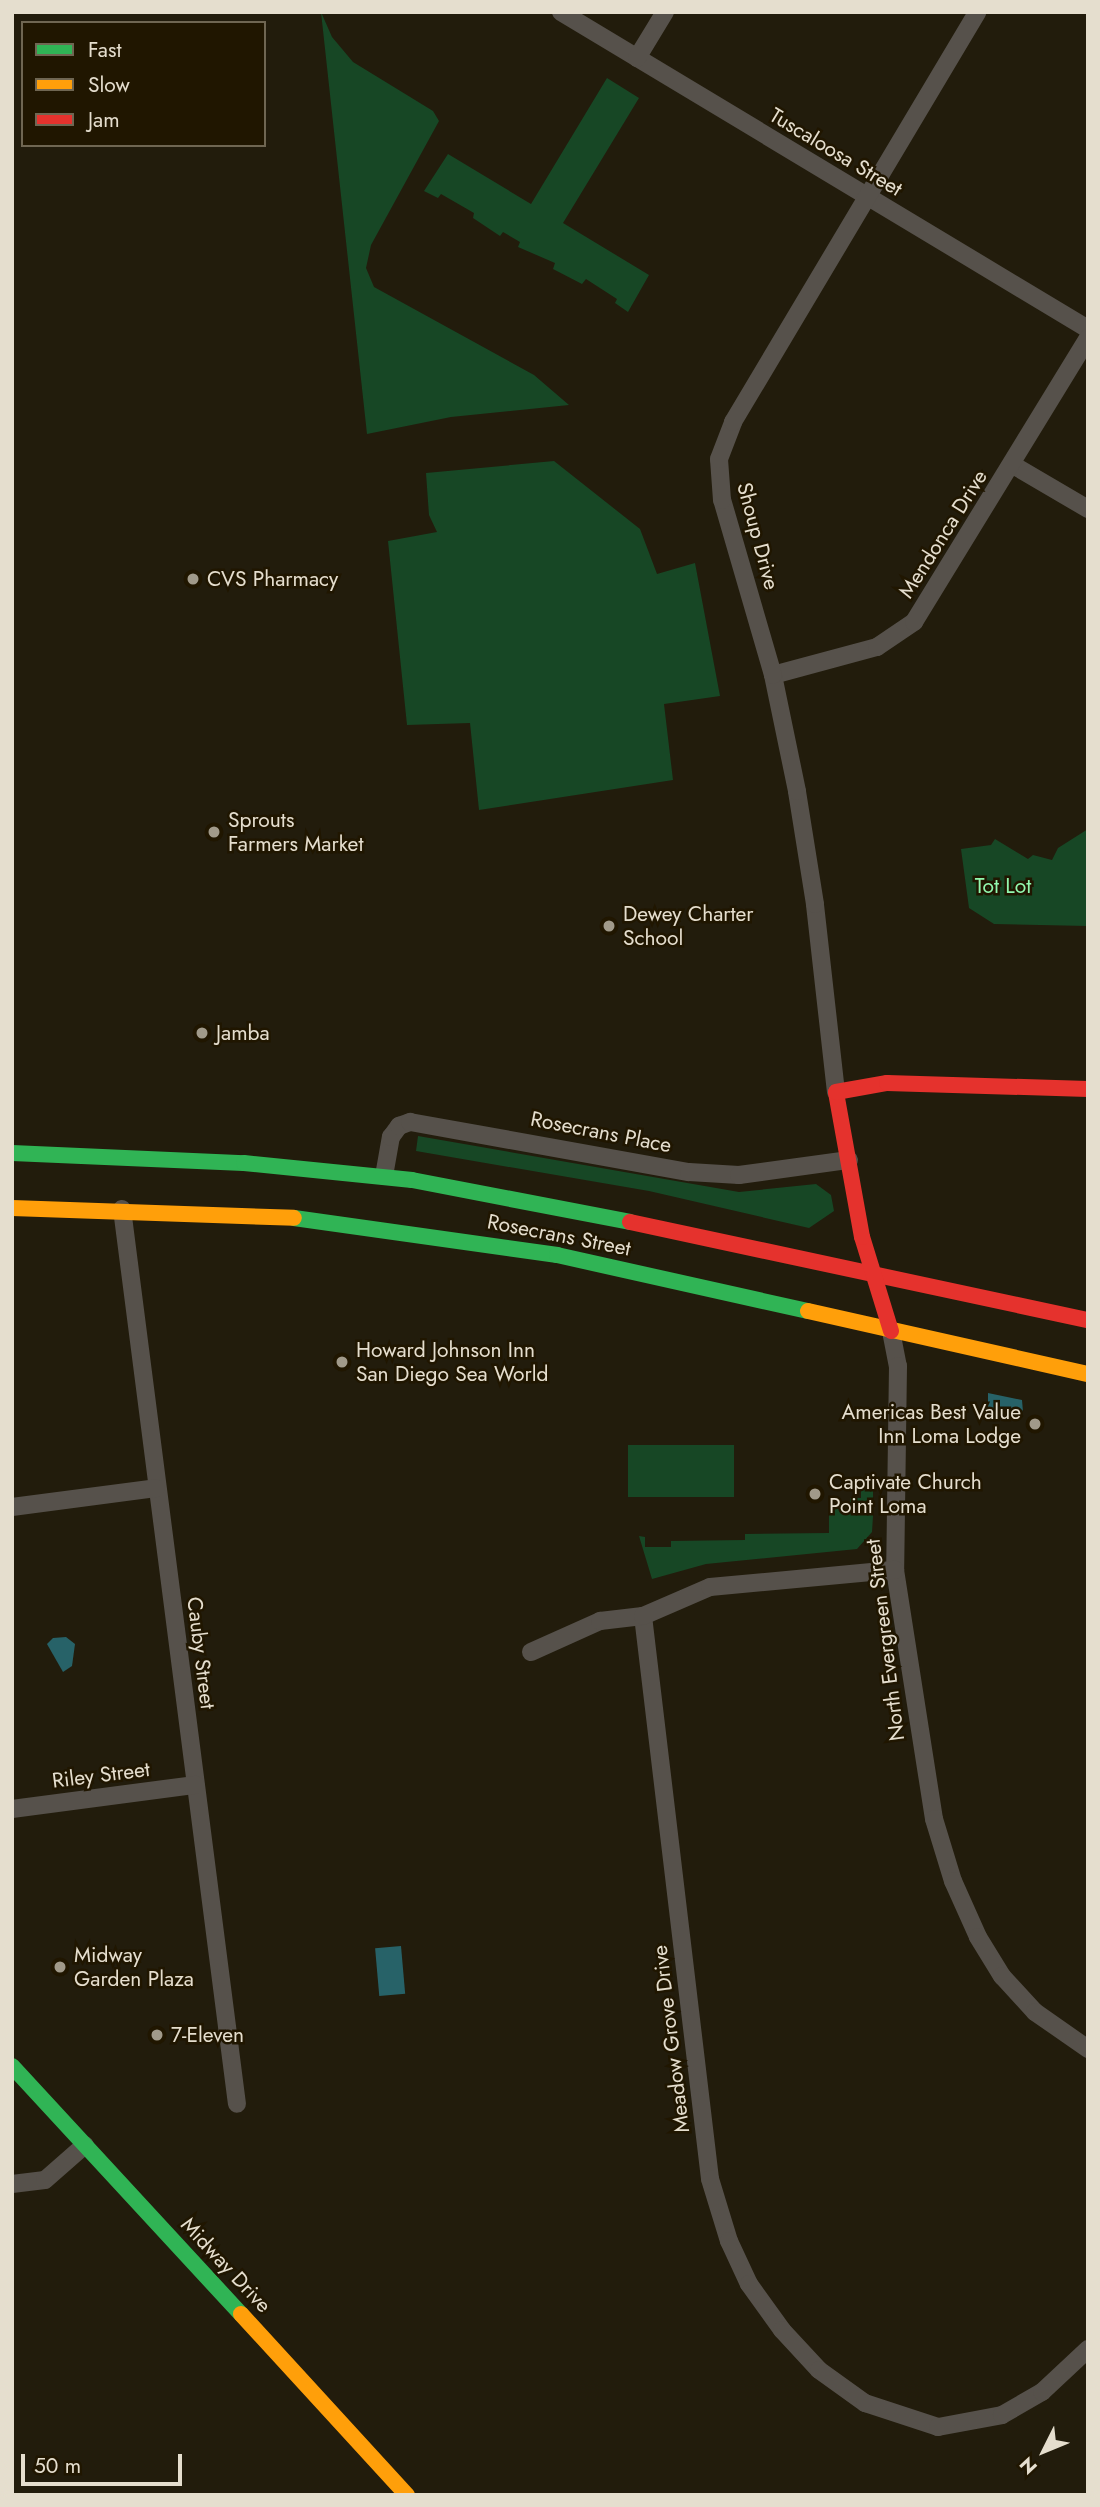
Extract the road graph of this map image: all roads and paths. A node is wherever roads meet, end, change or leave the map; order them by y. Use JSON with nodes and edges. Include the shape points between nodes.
{"nodes":[{"id":1,"x":561,"y":12,"type":"edge"},
{"id":2,"x":666,"y":12,"type":"edge"},
{"id":3,"x":977,"y":12,"type":"edge"},
{"id":4,"x":637,"y":58,"type":"junction"},
{"id":5,"x":867,"y":197,"type":"junction"},
{"id":6,"x":1088,"y":329,"type":"edge"},
{"id":7,"x":1088,"y":338,"type":"edge"},
{"id":8,"x":1013,"y":465,"type":"junction"},
{"id":9,"x":1088,"y":509,"type":"edge"},
{"id":10,"x":773,"y":675,"type":"junction"},
{"id":11,"x":1088,"y":1089,"type":"edge"},
{"id":12,"x":836,"y":1093,"type":"junction"},
{"id":13,"x":12,"y":1153,"type":"edge"},
{"id":14,"x":849,"y":1160,"type":"junction"},
{"id":15,"x":384,"y":1176,"type":"junction"},
{"id":16,"x":12,"y":1208,"type":"edge"},
{"id":17,"x":121,"y":1209,"type":"junction"},
{"id":18,"x":872,"y":1276,"type":"junction"},
{"id":19,"x":1088,"y":1320,"type":"edge"},
{"id":20,"x":891,"y":1331,"type":"junction"},
{"id":21,"x":1088,"y":1374,"type":"edge"},
{"id":22,"x":156,"y":1488,"type":"junction"},
{"id":23,"x":12,"y":1507,"type":"edge"},
{"id":24,"x":895,"y":1570,"type":"junction"},
{"id":25,"x":643,"y":1616,"type":"junction"},
{"id":26,"x":531,"y":1652,"type":"dead end"},
{"id":27,"x":195,"y":1785,"type":"junction"},
{"id":28,"x":12,"y":1809,"type":"edge"},
{"id":29,"x":1088,"y":2049,"type":"edge"},
{"id":30,"x":12,"y":2066,"type":"edge"},
{"id":31,"x":237,"y":2104,"type":"dead end"},
{"id":32,"x":85,"y":2145,"type":"junction"},
{"id":33,"x":12,"y":2185,"type":"edge"},
{"id":34,"x":1088,"y":2349,"type":"edge"},
{"id":35,"x":407,"y":2495,"type":"edge"}],
"edges":[{"from":1,"to":4,"type":"street","name":"Tuscaloosa Street"},
{"from":2,"to":4,"type":"street"},
{"from":3,"to":5,"type":"street","name":"Shoup Drive"},
{"from":4,"to":5,"type":"street","name":"Tuscaloosa Street"},
{"from":5,"to":6,"type":"street","name":"Tuscaloosa Street"},
{"from":5,"to":10,"type":"street","name":"Shoup Drive","via":[[733,422],[719,459],[722,500]]},
{"from":7,"to":8,"type":"street","name":"Mendonca Drive"},
{"from":8,"to":9,"type":"street"},
{"from":8,"to":10,"type":"street","name":"Mendonca Drive","via":[[928,604],[908,628],[877,647]]},
{"from":10,"to":12,"type":"street","name":"Shoup Drive","via":[[815,904]]},
{"from":11,"to":12,"type":"main road","via":[[887,1083]]},
{"from":12,"to":14,"type":"main road","name":"North Evergreen Street"},
{"from":13,"to":15,"type":"main road","name":"Rosecrans Street","via":[[189,1160]]},
{"from":14,"to":15,"type":"street","name":"Rosecrans Place","via":[[739,1175],[689,1172],[410,1122],[399,1126],[391,1137]]},
{"from":14,"to":18,"type":"main road","name":"North Evergreen Street"},
{"from":15,"to":18,"type":"main road","name":"Rosecrans Street","via":[[538,1202]]},
{"from":16,"to":17,"type":"main road","name":"Rosecrans Street"},
{"from":17,"to":20,"type":"main road","name":"Rosecrans Street","via":[[283,1217],[458,1238],[557,1255]]},
{"from":17,"to":22,"type":"street","name":"Cauby Street"},
{"from":18,"to":19,"type":"main road","name":"Rosecrans Street"},
{"from":18,"to":20,"type":"main road","name":"North Evergreen Street"},
{"from":20,"to":21,"type":"main road","name":"Rosecrans Street"},
{"from":20,"to":24,"type":"street","name":"North Evergreen Street","via":[[898,1366]]},
{"from":22,"to":23,"type":"street"},
{"from":22,"to":27,"type":"street","name":"Cauby Street"},
{"from":24,"to":25,"type":"street","via":[[710,1587]]},
{"from":24,"to":29,"type":"street","name":"North Evergreen Street","via":[[934,1819],[953,1881],[1002,1976],[1035,2012]]},
{"from":25,"to":26,"type":"street","via":[[600,1620]]},
{"from":25,"to":34,"type":"street","name":"Meadow Grove Drive","via":[[710,2179],[729,2241],[749,2284],[819,2370],[865,2403],[938,2427],[1002,2415],[1042,2392]]},
{"from":27,"to":28,"type":"street","name":"Riley Street"},
{"from":27,"to":31,"type":"street","name":"Cauby Street"},
{"from":30,"to":32,"type":"main road","name":"Midway Drive"},
{"from":32,"to":33,"type":"street","via":[[45,2180]]},
{"from":32,"to":35,"type":"main road","name":"Midway Drive"}]}
